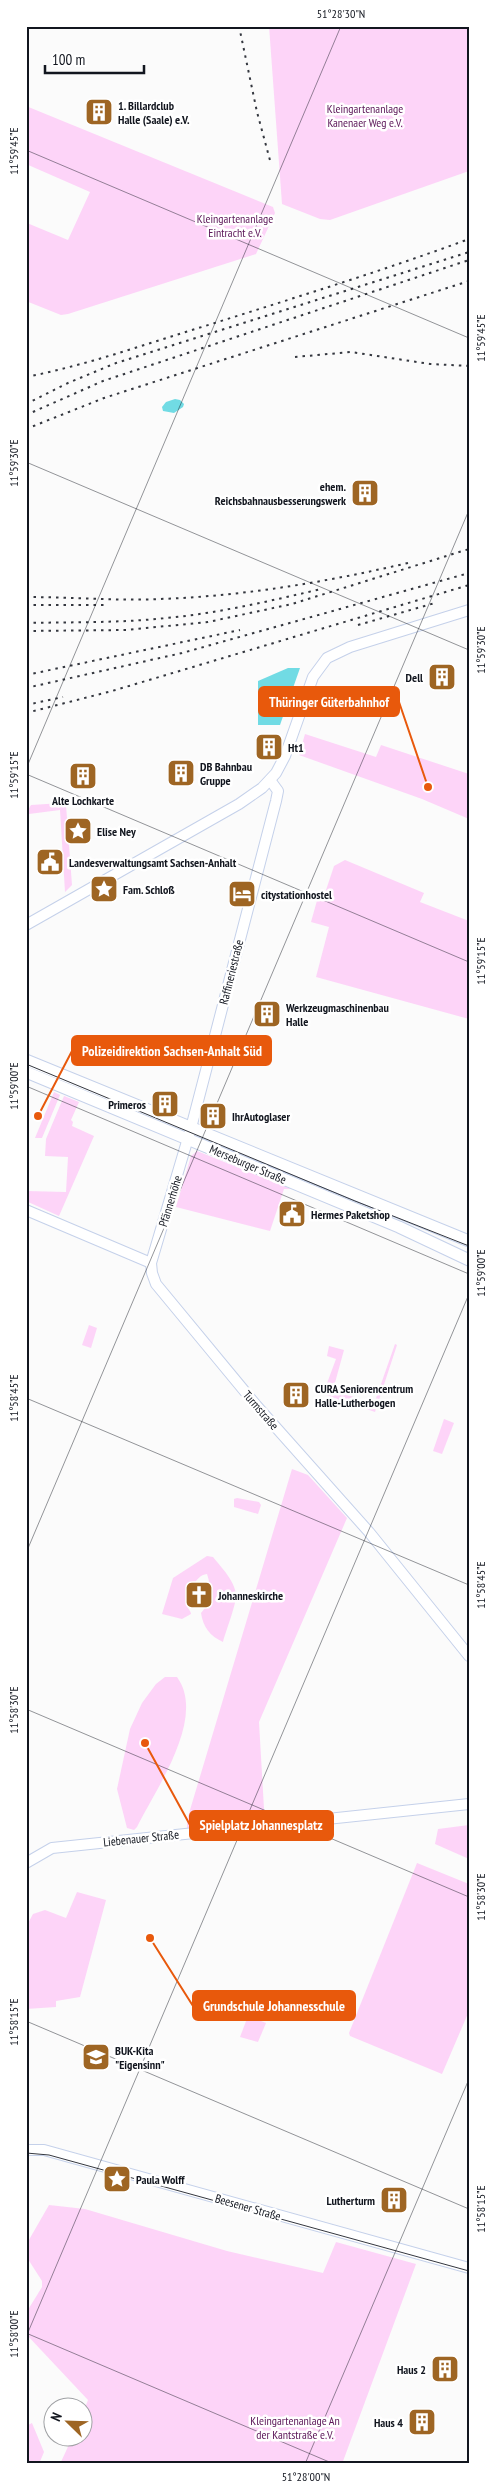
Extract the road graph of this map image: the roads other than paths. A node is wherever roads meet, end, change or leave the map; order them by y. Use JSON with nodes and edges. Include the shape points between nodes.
{"nodes":[{"id":1,"x":469,"y":610,"type":"edge"},
{"id":2,"x":266,"y":784,"type":"junction"},
{"id":3,"x":26,"y":925,"type":"edge"},
{"id":4,"x":26,"y":1060,"type":"edge"},
{"id":5,"x":26,"y":1072,"type":"edge"},
{"id":6,"x":190,"y":1134,"type":"junction"},
{"id":7,"x":26,"y":1210,"type":"edge"},
{"id":8,"x":469,"y":1241,"type":"edge"},
{"id":9,"x":469,"y":1260,"type":"edge"},
{"id":10,"x":151,"y":1263,"type":"junction"},
{"id":11,"x":469,"y":1656,"type":"edge"},
{"id":12,"x":469,"y":1804,"type":"edge"},
{"id":13,"x":26,"y":1863,"type":"edge"},
{"id":14,"x":26,"y":2150,"type":"edge"},
{"id":15,"x":469,"y":2268,"type":"edge"}],
"edges":[{"from":1,"to":2,"type":"street","via":[[350,647],[327,658],[313,677],[285,756]]},
{"from":2,"to":3,"type":"street","via":[[230,809]]},
{"from":2,"to":6,"type":"street","name":"Raffineriestraße","via":[[278,792]]},
{"from":4,"to":6,"type":"main road","name":"Merseburger Straße"},
{"from":5,"to":6,"type":"main road","name":"Merseburger Straße"},
{"from":6,"to":8,"type":"main road","name":"Merseburger Straße"},
{"from":6,"to":9,"type":"main road","name":"Merseburger Straße"},
{"from":6,"to":10,"type":"street","name":"Pfännerhöhe"},
{"from":7,"to":10,"type":"street"},
{"from":10,"to":11,"type":"street","name":"Turmstraße","via":[[156,1284],[256,1405],[346,1504]]},
{"from":12,"to":13,"type":"street","name":"Liebenauer Straße","via":[[52,1848]]},
{"from":14,"to":15,"type":"street","name":"Beesener Straße","via":[[44,2150]]}]}
